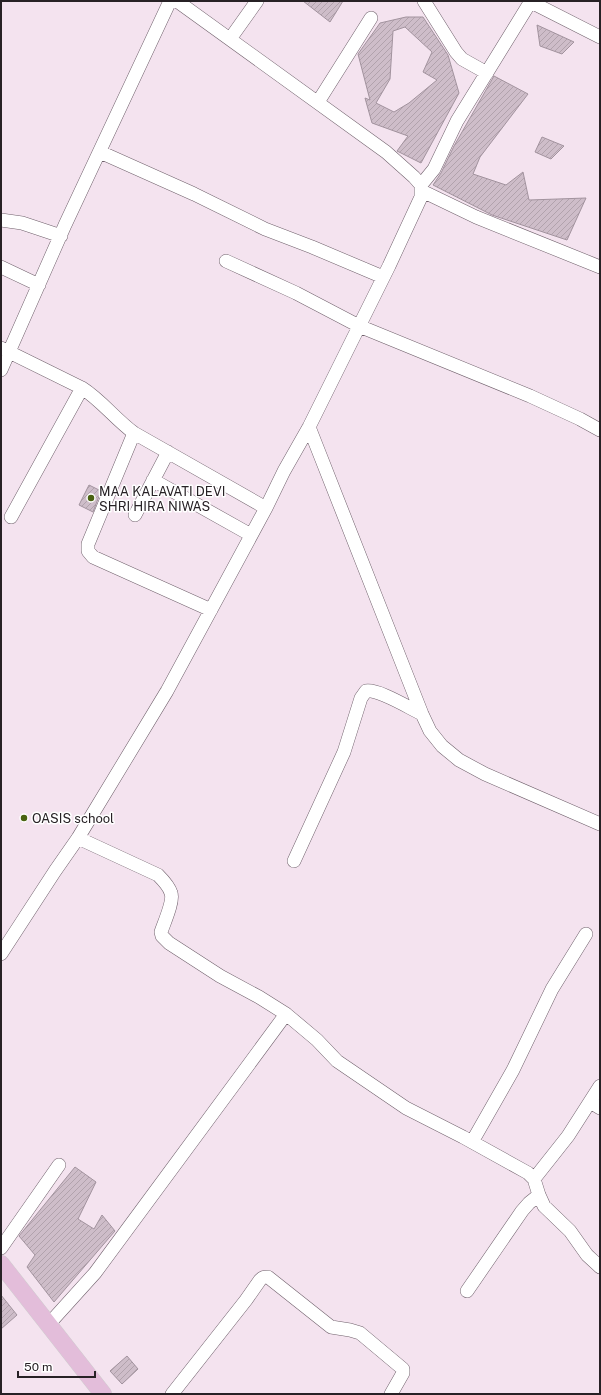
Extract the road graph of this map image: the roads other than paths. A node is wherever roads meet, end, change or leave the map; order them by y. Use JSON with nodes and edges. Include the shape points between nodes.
{"nodes":[{"id":1,"x":170,"y":1,"type":"edge"},
{"id":2,"x":177,"y":1,"type":"edge"},
{"id":3,"x":257,"y":1,"type":"edge"},
{"id":4,"x":424,"y":1,"type":"edge"},
{"id":5,"x":531,"y":1,"type":"edge"},
{"id":6,"x":371,"y":18,"type":"dead end"},
{"id":7,"x":600,"y":37,"type":"edge"},
{"id":8,"x":230,"y":39,"type":"junction"},
{"id":9,"x":486,"y":73,"type":"junction"},
{"id":10,"x":318,"y":102,"type":"junction"},
{"id":11,"x":100,"y":152,"type":"junction"},
{"id":12,"x":421,"y":188,"type":"junction"},
{"id":13,"x":1,"y":220,"type":"edge"},
{"id":14,"x":61,"y":236,"type":"junction"},
{"id":15,"x":226,"y":261,"type":"dead end"},
{"id":16,"x":1,"y":267,"type":"edge"},
{"id":17,"x":600,"y":267,"type":"edge"},
{"id":18,"x":383,"y":277,"type":"junction"},
{"id":19,"x":39,"y":285,"type":"junction"},
{"id":20,"x":359,"y":326,"type":"junction"},
{"id":21,"x":5,"y":350,"type":"edge"},
{"id":22,"x":1,"y":370,"type":"edge"},
{"id":23,"x":82,"y":388,"type":"junction"},
{"id":24,"x":309,"y":427,"type":"junction"},
{"id":25,"x":600,"y":430,"type":"edge"},
{"id":26,"x":134,"y":433,"type":"junction"},
{"id":27,"x":168,"y":452,"type":"junction"},
{"id":28,"x":153,"y":480,"type":"junction"},
{"id":29,"x":266,"y":508,"type":"junction"},
{"id":30,"x":135,"y":515,"type":"dead end"},
{"id":31,"x":11,"y":518,"type":"dead end"},
{"id":32,"x":251,"y":535,"type":"junction"},
{"id":33,"x":211,"y":610,"type":"junction"},
{"id":34,"x":422,"y":714,"type":"junction"},
{"id":35,"x":600,"y":824,"type":"edge"},
{"id":36,"x":78,"y":838,"type":"junction"},
{"id":37,"x":294,"y":861,"type":"dead end"},
{"id":38,"x":586,"y":934,"type":"dead end"},
{"id":39,"x":1,"y":954,"type":"edge"},
{"id":40,"x":286,"y":1014,"type":"junction"},
{"id":41,"x":600,"y":1086,"type":"edge"},
{"id":42,"x":595,"y":1105,"type":"edge"},
{"id":43,"x":472,"y":1142,"type":"junction"},
{"id":44,"x":59,"y":1165,"type":"dead end"},
{"id":45,"x":534,"y":1179,"type":"junction"},
{"id":46,"x":539,"y":1196,"type":"junction"},
{"id":47,"x":1,"y":1248,"type":"edge"},
{"id":48,"x":1,"y":1264,"type":"edge"},
{"id":49,"x":600,"y":1267,"type":"edge"},
{"id":50,"x":467,"y":1291,"type":"dead end"},
{"id":51,"x":48,"y":1325,"type":"junction"},
{"id":52,"x":103,"y":1394,"type":"edge"},
{"id":53,"x":172,"y":1394,"type":"edge"},
{"id":54,"x":391,"y":1394,"type":"edge"}],
"edges":[{"from":1,"to":11,"type":"street"},
{"from":2,"to":8,"type":"street"},
{"from":3,"to":8,"type":"street"},
{"from":4,"to":9,"type":"street","via":[[462,59]]},
{"from":5,"to":7,"type":"street"},
{"from":5,"to":9,"type":"street"},
{"from":6,"to":10,"type":"street"},
{"from":8,"to":10,"type":"street"},
{"from":9,"to":12,"type":"street"},
{"from":10,"to":12,"type":"street","via":[[386,152],[414,177]]},
{"from":11,"to":14,"type":"street"},
{"from":11,"to":18,"type":"street","via":[[265,229]]},
{"from":12,"to":17,"type":"street","via":[[476,217]]},
{"from":12,"to":18,"type":"street","via":[[418,205]]},
{"from":13,"to":14,"type":"street","via":[[22,223]]},
{"from":14,"to":19,"type":"street"},
{"from":15,"to":20,"type":"street"},
{"from":16,"to":19,"type":"street"},
{"from":18,"to":20,"type":"street"},
{"from":19,"to":21,"type":"street"},
{"from":20,"to":24,"type":"street"},
{"from":20,"to":25,"type":"street","via":[[530,396]]},
{"from":21,"to":22,"type":"street"},
{"from":21,"to":23,"type":"street"},
{"from":23,"to":26,"type":"street","via":[[94,395]]},
{"from":23,"to":31,"type":"street"},
{"from":24,"to":29,"type":"street"},
{"from":24,"to":34,"type":"street"},
{"from":26,"to":27,"type":"street"},
{"from":26,"to":33,"type":"street","via":[[88,544],[88,551],[93,557]]},
{"from":27,"to":28,"type":"street"},
{"from":27,"to":29,"type":"street"},
{"from":28,"to":30,"type":"street"},
{"from":28,"to":32,"type":"street"},
{"from":29,"to":32,"type":"street"},
{"from":32,"to":33,"type":"street"},
{"from":33,"to":36,"type":"street","via":[[167,691]]},
{"from":34,"to":35,"type":"street","via":[[430,731],[442,746],[459,760],[485,774]]},
{"from":34,"to":37,"type":"street","via":[[379,693],[366,691],[361,698],[344,752]]},
{"from":36,"to":39,"type":"street"},
{"from":36,"to":40,"type":"street","via":[[158,875],[172,893],[162,936],[220,976]]},
{"from":38,"to":43,"type":"street","via":[[552,989],[513,1070]]},
{"from":40,"to":43,"type":"street","via":[[337,1061],[358,1076],[406,1108]]},
{"from":40,"to":51,"type":"street","via":[[95,1273]]},
{"from":41,"to":42,"type":"street"},
{"from":42,"to":45,"type":"street"},
{"from":43,"to":45,"type":"street","via":[[528,1173]]},
{"from":44,"to":47,"type":"street"},
{"from":45,"to":46,"type":"street"},
{"from":46,"to":49,"type":"street","via":[[544,1206]]},
{"from":46,"to":50,"type":"street","via":[[522,1211]]},
{"from":48,"to":51,"type":"main road"},
{"from":51,"to":52,"type":"main road"},
{"from":53,"to":54,"type":"street","via":[[262,1277],[268,1277],[331,1327],[360,1333],[403,1369],[403,1374]]}]}
